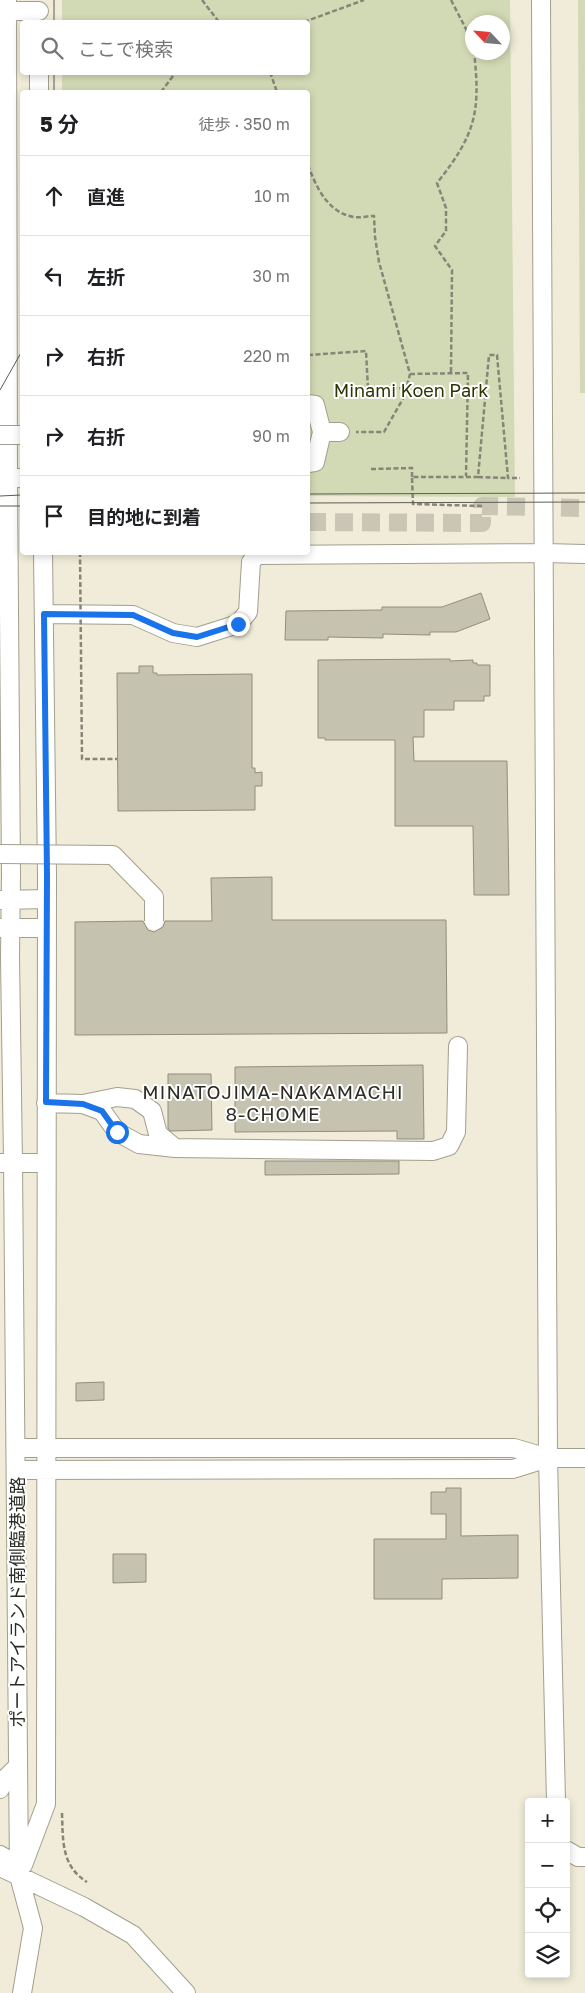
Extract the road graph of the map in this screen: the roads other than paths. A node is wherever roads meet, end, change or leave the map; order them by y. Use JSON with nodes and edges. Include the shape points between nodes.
{"nodes":[{"id":1,"x":541,"y":0,"type":"edge"},
{"id":2,"x":5,"y":8,"type":"edge"},
{"id":3,"x":39,"y":11,"type":"edge"},
{"id":4,"x":39,"y":75,"type":"edge"},
{"id":5,"x":39,"y":90,"type":"edge"},
{"id":6,"x":310,"y":404,"type":"edge"},
{"id":7,"x":322,"y":432,"type":"junction"},
{"id":8,"x":340,"y":432,"type":"dead end"},
{"id":9,"x":0,"y":435,"type":"edge"},
{"id":10,"x":20,"y":435,"type":"edge"},
{"id":11,"x":310,"y":463,"type":"edge"},
{"id":12,"x":10,"y":478,"type":"edge"},
{"id":13,"x":585,"y":548,"type":"edge"},
{"id":14,"x":544,"y":553,"type":"junction"},
{"id":15,"x":585,"y":554,"type":"edge"},
{"id":16,"x":43,"y":555,"type":"edge"},
{"id":17,"x":44,"y":614,"type":"junction"},
{"id":18,"x":0,"y":854,"type":"edge"},
{"id":19,"x":46,"y":899,"type":"junction"},
{"id":20,"x":5,"y":900,"type":"edge"},
{"id":21,"x":154,"y":921,"type":"dead end"},
{"id":22,"x":5,"y":928,"type":"edge"},
{"id":23,"x":46,"y":928,"type":"junction"},
{"id":24,"x":458,"y":1046,"type":"dead end"},
{"id":25,"x":46,"y":1102,"type":"junction"},
{"id":26,"x":83,"y":1104,"type":"junction"},
{"id":27,"x":175,"y":1148,"type":"junction"},
{"id":28,"x":7,"y":1162,"type":"edge"},
{"id":29,"x":46,"y":1162,"type":"junction"},
{"id":30,"x":47,"y":1447,"type":"junction"},
{"id":31,"x":16,"y":1448,"type":"junction"},
{"id":32,"x":548,"y":1458,"type":"junction"},
{"id":33,"x":585,"y":1458,"type":"edge"},
{"id":34,"x":47,"y":1469,"type":"junction"},
{"id":35,"x":16,"y":1470,"type":"junction"},
{"id":36,"x":18,"y":1766,"type":"junction"},
{"id":37,"x":0,"y":1789,"type":"edge"},
{"id":38,"x":556,"y":1798,"type":"edge"},
{"id":39,"x":570,"y":1853,"type":"edge"},
{"id":40,"x":0,"y":1855,"type":"edge"},
{"id":41,"x":585,"y":1857,"type":"edge"},
{"id":42,"x":0,"y":1867,"type":"edge"},
{"id":43,"x":19,"y":1876,"type":"junction"},
{"id":44,"x":22,"y":1993,"type":"edge"},
{"id":45,"x":186,"y":1993,"type":"edge"}],
"edges":[{"from":1,"to":14,"type":"street"},
{"from":2,"to":3,"type":"street"},
{"from":2,"to":12,"type":"street","name":"ポートアイランド南側臨港道路"},
{"from":4,"to":5,"type":"street"},
{"from":6,"to":7,"type":"street","via":[[315,404]]},
{"from":7,"to":8,"type":"street"},
{"from":7,"to":11,"type":"street","via":[[315,462]]},
{"from":9,"to":10,"type":"street","bridge":true},
{"from":12,"to":20,"type":"street","name":"ポートアイランド南側臨港道路"},
{"from":13,"to":14,"type":"street"},
{"from":14,"to":15,"type":"street"},
{"from":14,"to":17,"type":"street","via":[[257,556],[251,562],[248,612],[238,624],[197,637],[173,633],[133,615]]},
{"from":14,"to":32,"type":"street"},
{"from":16,"to":17,"type":"street","name":"ポートアイランド南側臨港道路"},
{"from":17,"to":19,"type":"street","name":"ポートアイランド南側臨港道路"},
{"from":18,"to":21,"type":"street","bridge":true,"via":[[113,855],[154,897]]},
{"from":19,"to":20,"type":"street"},
{"from":19,"to":23,"type":"street","name":"ポートアイランド南側臨港道路"},
{"from":20,"to":22,"type":"street","name":"ポートアイランド南側臨港道路"},
{"from":22,"to":23,"type":"street"},
{"from":22,"to":28,"type":"street","name":"ポートアイランド南側臨港道路"},
{"from":23,"to":25,"type":"street","name":"ポートアイランド南側臨港道路"},
{"from":24,"to":27,"type":"street","via":[[456,1132],[449,1146],[433,1151]]},
{"from":25,"to":26,"type":"street"},
{"from":25,"to":29,"type":"street","name":"ポートアイランド南側臨港道路"},
{"from":26,"to":27,"type":"street","via":[[102,1111],[117,1132],[139,1144]]},
{"from":26,"to":27,"type":"street","via":[[117,1097],[135,1099],[152,1111],[158,1134]]},
{"from":28,"to":29,"type":"street"},
{"from":28,"to":31,"type":"street","name":"ポートアイランド南側臨港道路"},
{"from":29,"to":30,"type":"street","name":"ポートアイランド南側臨港道路"},
{"from":30,"to":31,"type":"street"},
{"from":30,"to":32,"type":"street","via":[[514,1448]]},
{"from":30,"to":34,"type":"street","name":"ポートアイランド南側臨港道路"},
{"from":31,"to":35,"type":"street","name":"ポートアイランド南側臨港道路"},
{"from":32,"to":33,"type":"street"},
{"from":32,"to":34,"type":"street","via":[[513,1469]]},
{"from":32,"to":38,"type":"street"},
{"from":34,"to":35,"type":"street"},
{"from":34,"to":43,"type":"street","name":"ポートアイランド南側臨港道路","via":[[46,1804]]},
{"from":35,"to":36,"type":"street","name":"ポートアイランド南側臨港道路"},
{"from":36,"to":37,"type":"street"},
{"from":36,"to":43,"type":"street","name":"ポートアイランド南側臨港道路"},
{"from":39,"to":41,"type":"street","via":[[578,1858]]},
{"from":40,"to":43,"type":"street","via":[[12,1862]]},
{"from":42,"to":43,"type":"street"},
{"from":43,"to":44,"type":"street","via":[[33,1928]]},
{"from":43,"to":45,"type":"street","via":[[133,1935]]}]}
